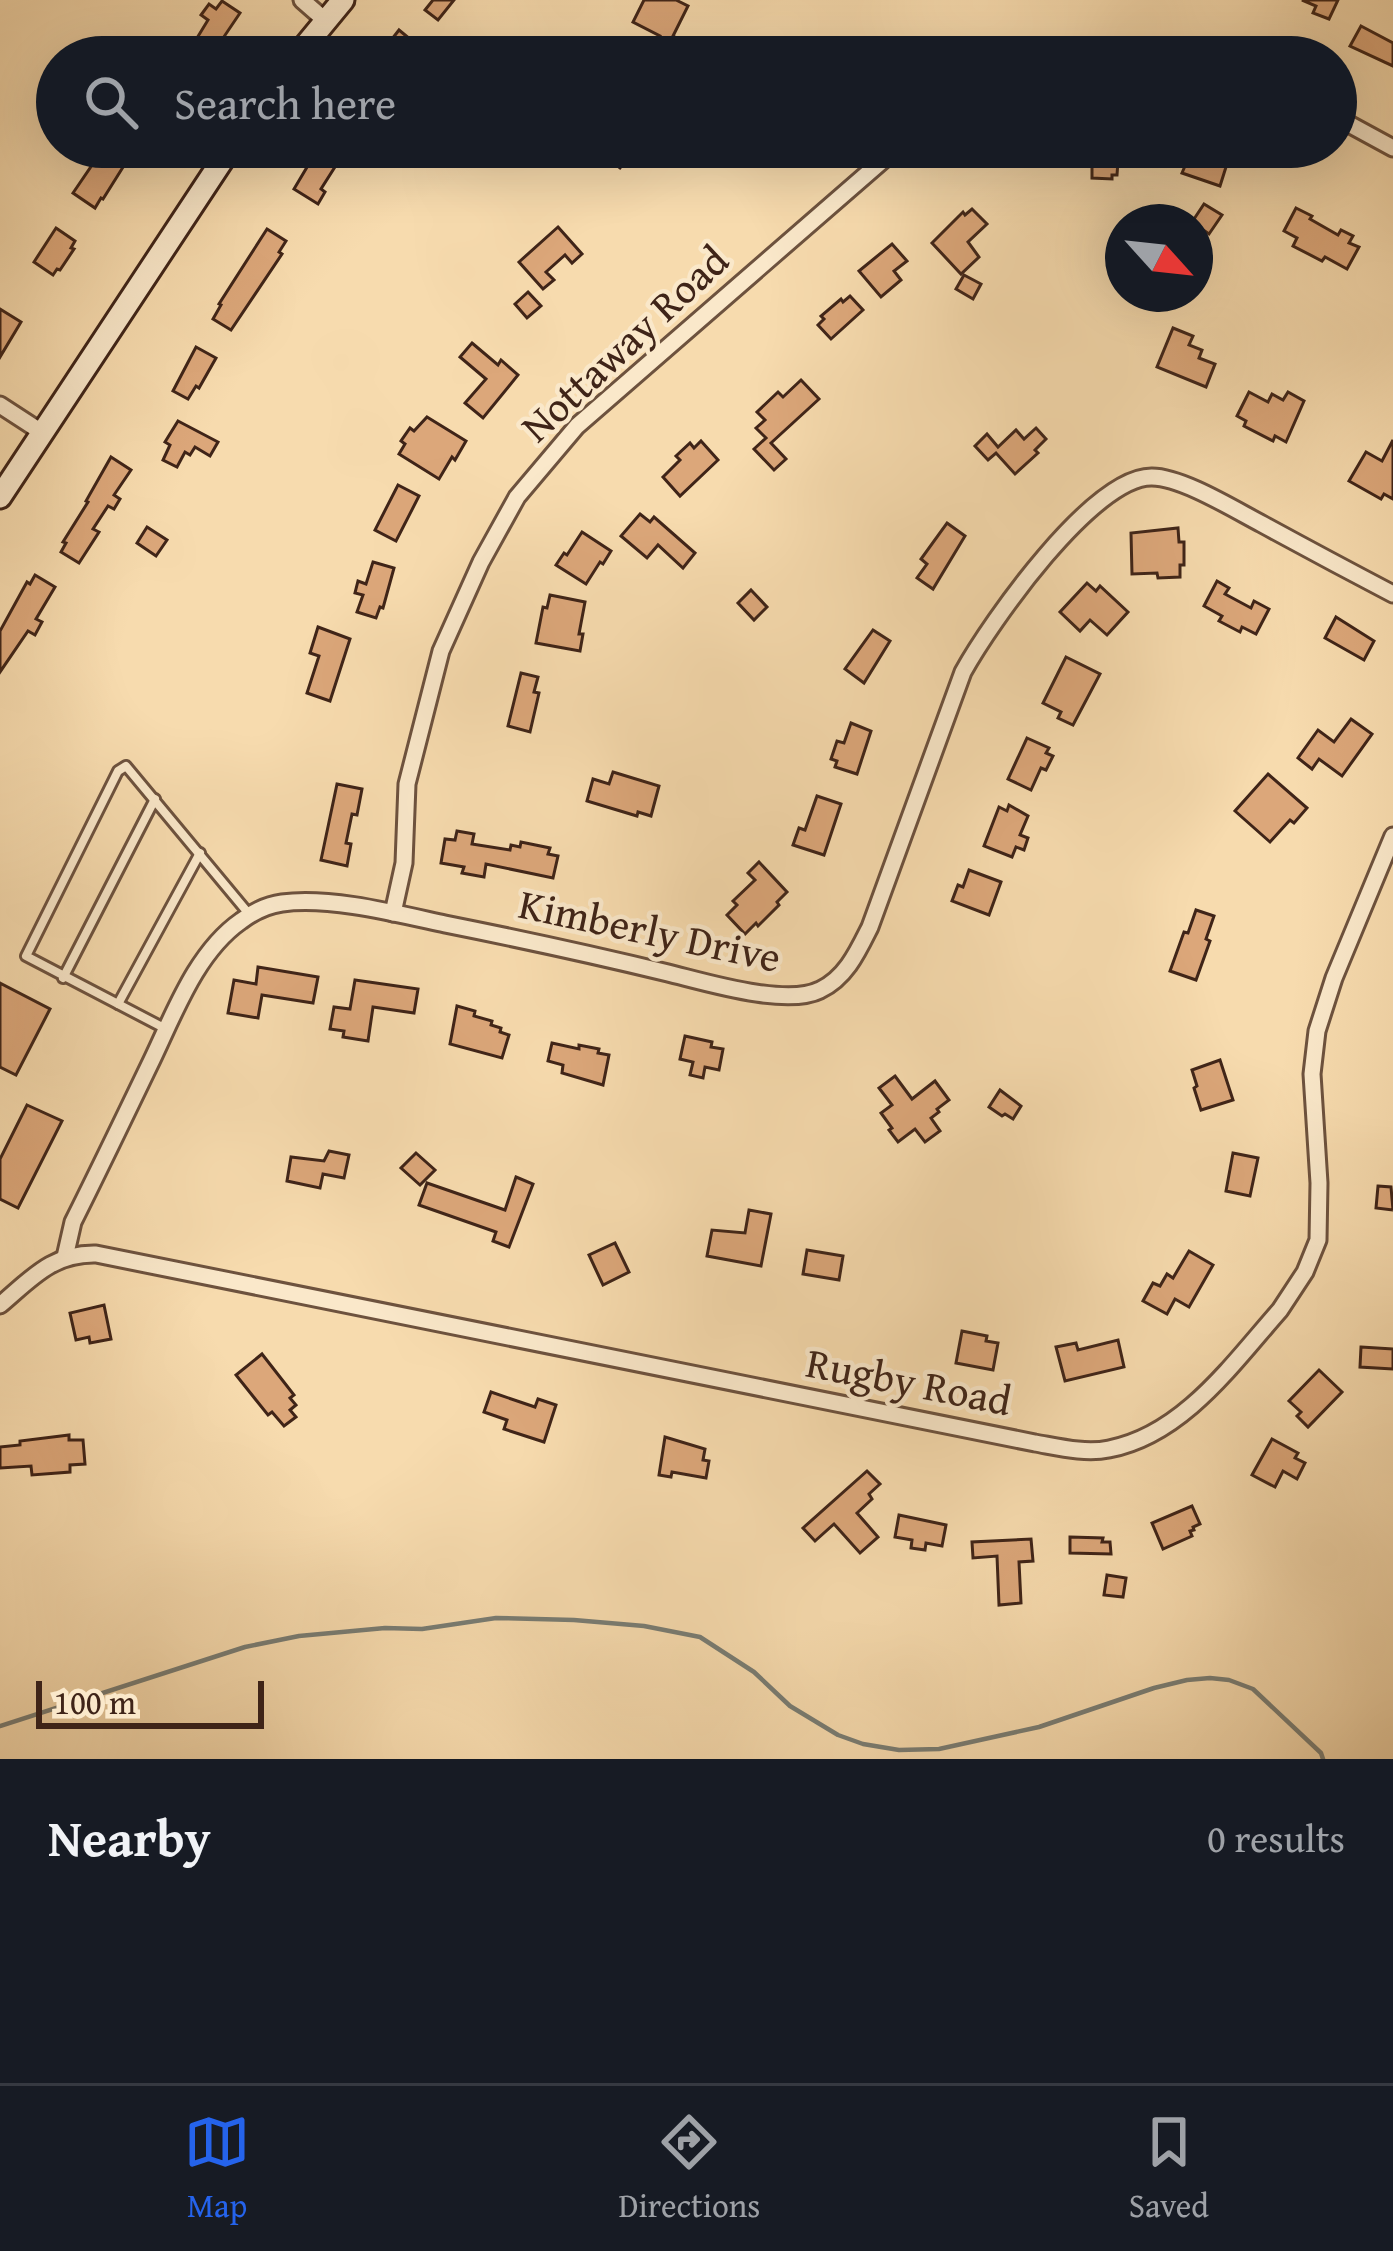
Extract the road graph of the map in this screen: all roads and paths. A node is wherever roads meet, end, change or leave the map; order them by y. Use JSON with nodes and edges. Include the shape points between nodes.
{"nodes":[{"id":1,"x":302,"y":0,"type":"edge"},
{"id":2,"x":343,"y":0,"type":"edge"},
{"id":3,"x":326,"y":21,"type":"junction"},
{"id":4,"x":314,"y":36,"type":"edge"},
{"id":5,"x":1357,"y":128,"type":"edge"},
{"id":6,"x":1393,"y":148,"type":"edge"},
{"id":7,"x":217,"y":168,"type":"edge"},
{"id":8,"x":874,"y":168,"type":"edge"},
{"id":9,"x":0,"y":406,"type":"edge"},
{"id":10,"x":43,"y":433,"type":"junction"},
{"id":11,"x":0,"y":497,"type":"edge"},
{"id":12,"x":1393,"y":595,"type":"edge"},
{"id":13,"x":154,"y":799,"type":"junction"},
{"id":14,"x":1393,"y":836,"type":"edge"},
{"id":15,"x":200,"y":853,"type":"junction"},
{"id":16,"x":394,"y":913,"type":"junction"},
{"id":17,"x":249,"y":915,"type":"junction"},
{"id":18,"x":63,"y":978,"type":"junction"},
{"id":19,"x":118,"y":1004,"type":"junction"},
{"id":20,"x":167,"y":1029,"type":"junction"},
{"id":21,"x":65,"y":1257,"type":"junction"},
{"id":22,"x":0,"y":1305,"type":"edge"}],
"edges":[{"from":1,"to":3,"type":"street"},
{"from":2,"to":3,"type":"street"},
{"from":3,"to":4,"type":"street"},
{"from":5,"to":6,"type":"street"},
{"from":7,"to":10,"type":"street"},
{"from":8,"to":16,"type":"street","name":"Nottaway Road","via":[[577,426],[517,497],[454,618],[428,694],[407,784]]},
{"from":9,"to":10,"type":"street"},
{"from":10,"to":11,"type":"street"},
{"from":12,"to":16,"type":"street","name":"Kimberly Drive","via":[[1180,485],[1131,481],[1100,500],[980,641],[870,927],[836,980],[807,995],[706,982]]},
{"from":13,"to":15,"type":"lane"},
{"from":13,"to":18,"type":"lane"},
{"from":13,"to":18,"type":"lane","via":[[126,766],[118,771],[26,956]]},
{"from":14,"to":21,"type":"street","name":"Rugby Road","via":[[1315,1045],[1320,1224],[1313,1257],[1280,1310],[1192,1406],[1113,1448],[1035,1443],[145,1262]]},
{"from":15,"to":17,"type":"lane"},
{"from":15,"to":19,"type":"lane"},
{"from":16,"to":17,"type":"street","name":"Kimberly Drive","via":[[296,902]]},
{"from":17,"to":20,"type":"street","via":[[215,945]]},
{"from":18,"to":19,"type":"lane"},
{"from":19,"to":20,"type":"lane"},
{"from":20,"to":21,"type":"street","via":[[73,1222]]},
{"from":21,"to":22,"type":"street"}]}
